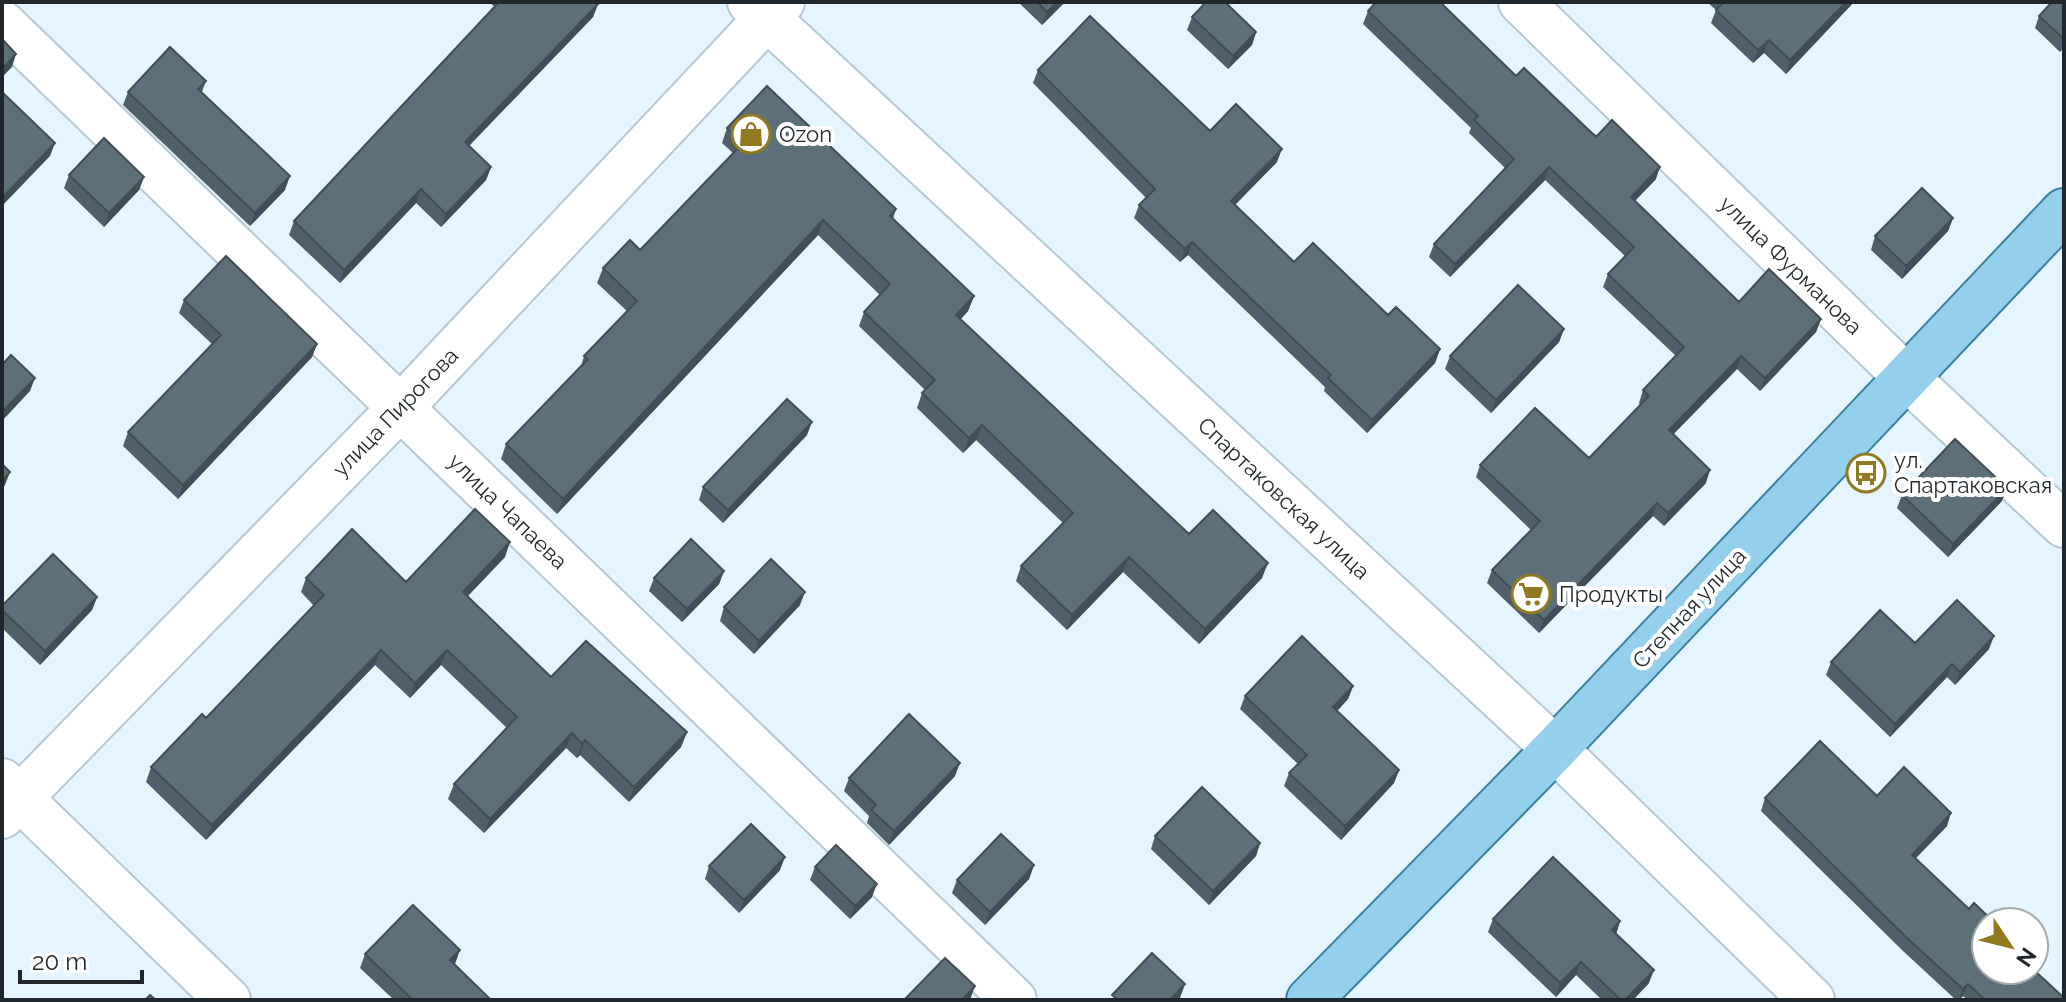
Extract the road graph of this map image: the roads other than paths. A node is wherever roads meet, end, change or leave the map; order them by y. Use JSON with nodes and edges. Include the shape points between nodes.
{"nodes":[{"id":1,"x":1521,"y":2,"type":"edge"},
{"id":2,"x":766,"y":7,"type":"edge"},
{"id":3,"x":2,"y":23,"type":"edge"},
{"id":4,"x":2064,"y":211,"type":"edge"},
{"id":5,"x":1906,"y":377,"type":"junction"},
{"id":6,"x":401,"y":407,"type":"junction"},
{"id":7,"x":2064,"y":525,"type":"edge"},
{"id":8,"x":1555,"y":749,"type":"junction"},
{"id":9,"x":8,"y":799,"type":"edge"},
{"id":10,"x":228,"y":1000,"type":"edge"},
{"id":11,"x":1014,"y":1000,"type":"edge"},
{"id":12,"x":1309,"y":1000,"type":"edge"},
{"id":13,"x":1812,"y":1000,"type":"edge"}],
"edges":[{"from":1,"to":5,"type":"street","name":"улица Фурманова"},
{"from":2,"to":6,"type":"street","name":"улица Пирогова"},
{"from":2,"to":8,"type":"street","name":"Спартаковская улица"},
{"from":3,"to":6,"type":"street","name":"улица Чапаева"},
{"from":4,"to":5,"type":"main road","name":"Степная улица"},
{"from":5,"to":7,"type":"street","name":"улица Фурманова"},
{"from":5,"to":8,"type":"main road","name":"Степная улица"},
{"from":6,"to":9,"type":"street","name":"улица Пирогова"},
{"from":6,"to":11,"type":"street","name":"улица Чапаева"},
{"from":8,"to":12,"type":"main road","name":"Степная улица"},
{"from":8,"to":13,"type":"street","name":"Спартаковская улица"},
{"from":9,"to":10,"type":"street"}]}
